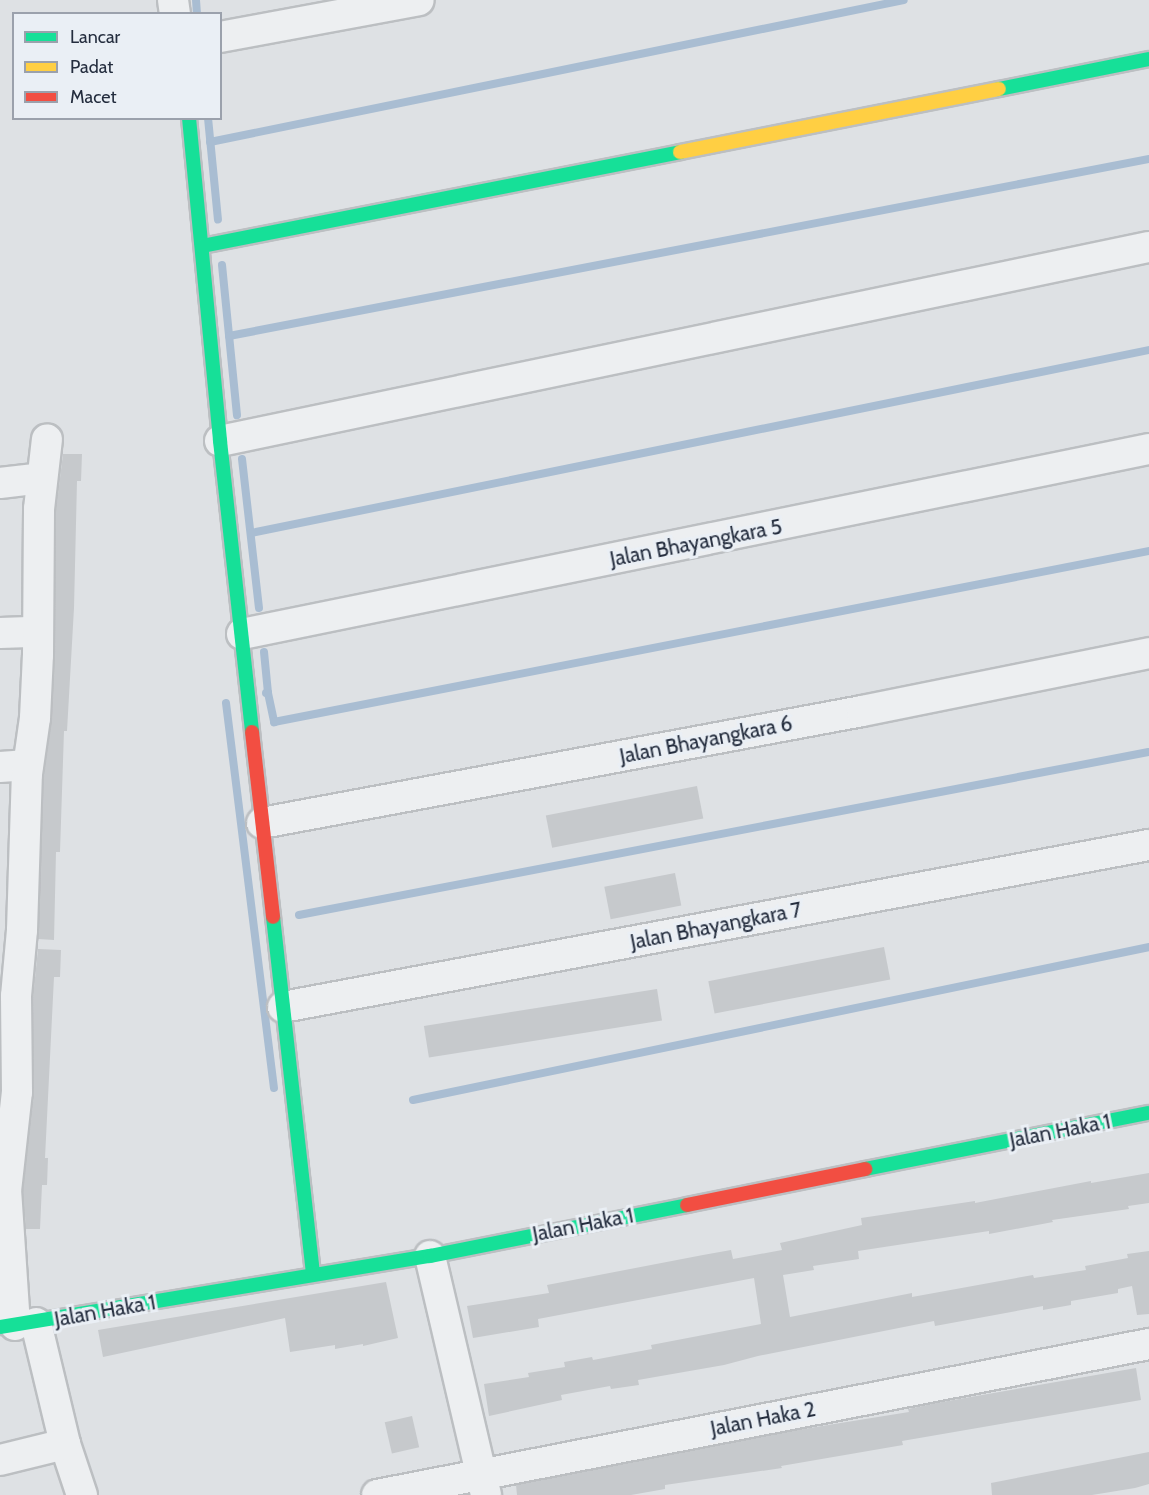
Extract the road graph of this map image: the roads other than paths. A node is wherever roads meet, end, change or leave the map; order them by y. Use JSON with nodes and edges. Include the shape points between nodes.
{"nodes":[{"id":1,"x":419,"y":0,"type":"edge"},
{"id":2,"x":222,"y":38,"type":"edge"},
{"id":3,"x":1149,"y":59,"type":"edge"},
{"id":4,"x":189,"y":120,"type":"edge"},
{"id":5,"x":202,"y":246,"type":"junction"},
{"id":6,"x":1149,"y":247,"type":"edge"},
{"id":7,"x":47,"y":439,"type":"dead end"},
{"id":8,"x":220,"y":441,"type":"junction"},
{"id":9,"x":1149,"y":449,"type":"edge"},
{"id":10,"x":42,"y":478,"type":"junction"},
{"id":11,"x":0,"y":483,"type":"edge"},
{"id":12,"x":37,"y":632,"type":"junction"},
{"id":13,"x":0,"y":633,"type":"edge"},
{"id":14,"x":242,"y":634,"type":"junction"},
{"id":15,"x":1149,"y":653,"type":"edge"},
{"id":16,"x":14,"y":766,"type":"edge"},
{"id":17,"x":262,"y":823,"type":"junction"},
{"id":18,"x":1149,"y":845,"type":"edge"},
{"id":19,"x":11,"y":910,"type":"edge"},
{"id":20,"x":283,"y":1007,"type":"junction"},
{"id":21,"x":9,"y":1048,"type":"edge"},
{"id":22,"x":1149,"y":1113,"type":"edge"},
{"id":23,"x":3,"y":1192,"type":"edge"},
{"id":24,"x":430,"y":1256,"type":"junction"},
{"id":25,"x":314,"y":1274,"type":"junction"},
{"id":26,"x":17,"y":1325,"type":"edge"},
{"id":27,"x":1149,"y":1344,"type":"edge"},
{"id":28,"x":65,"y":1444,"type":"junction"},
{"id":29,"x":0,"y":1460,"type":"edge"},
{"id":30,"x":484,"y":1484,"type":"edge"},
{"id":31,"x":82,"y":1495,"type":"edge"},
{"id":32,"x":377,"y":1495,"type":"edge"}],
"edges":[{"from":1,"to":2,"type":"street"},
{"from":3,"to":5,"type":"street"},
{"from":4,"to":5,"type":"street"},
{"from":5,"to":8,"type":"street"},
{"from":6,"to":8,"type":"street"},
{"from":7,"to":10,"type":"street"},
{"from":8,"to":14,"type":"street"},
{"from":9,"to":14,"type":"street","name":"Jalan Bhayangkara 5"},
{"from":10,"to":11,"type":"street"},
{"from":10,"to":12,"type":"street"},
{"from":12,"to":13,"type":"street"},
{"from":12,"to":16,"type":"street","via":[[35,718]]},
{"from":14,"to":17,"type":"street"},
{"from":15,"to":17,"type":"street","name":"Jalan Bhayangkara 6"},
{"from":16,"to":19,"type":"street"},
{"from":17,"to":20,"type":"street"},
{"from":18,"to":20,"type":"street","name":"Jalan Bhayangkara 7"},
{"from":19,"to":21,"type":"street","via":[[16,996]]},
{"from":20,"to":25,"type":"street"},
{"from":21,"to":23,"type":"street","via":[[17,1092]]},
{"from":22,"to":24,"type":"street","name":"Jalan Haka 1"},
{"from":23,"to":26,"type":"street"},
{"from":24,"to":25,"type":"street","name":"Jalan Haka 1"},
{"from":24,"to":30,"type":"street"},
{"from":25,"to":26,"type":"street","name":"Jalan Haka 1"},
{"from":26,"to":28,"type":"street"},
{"from":27,"to":30,"type":"street","name":"Jalan Haka 2"},
{"from":28,"to":29,"type":"street"},
{"from":28,"to":31,"type":"street"},
{"from":30,"to":32,"type":"street","name":"Jalan Haka 2"}]}
